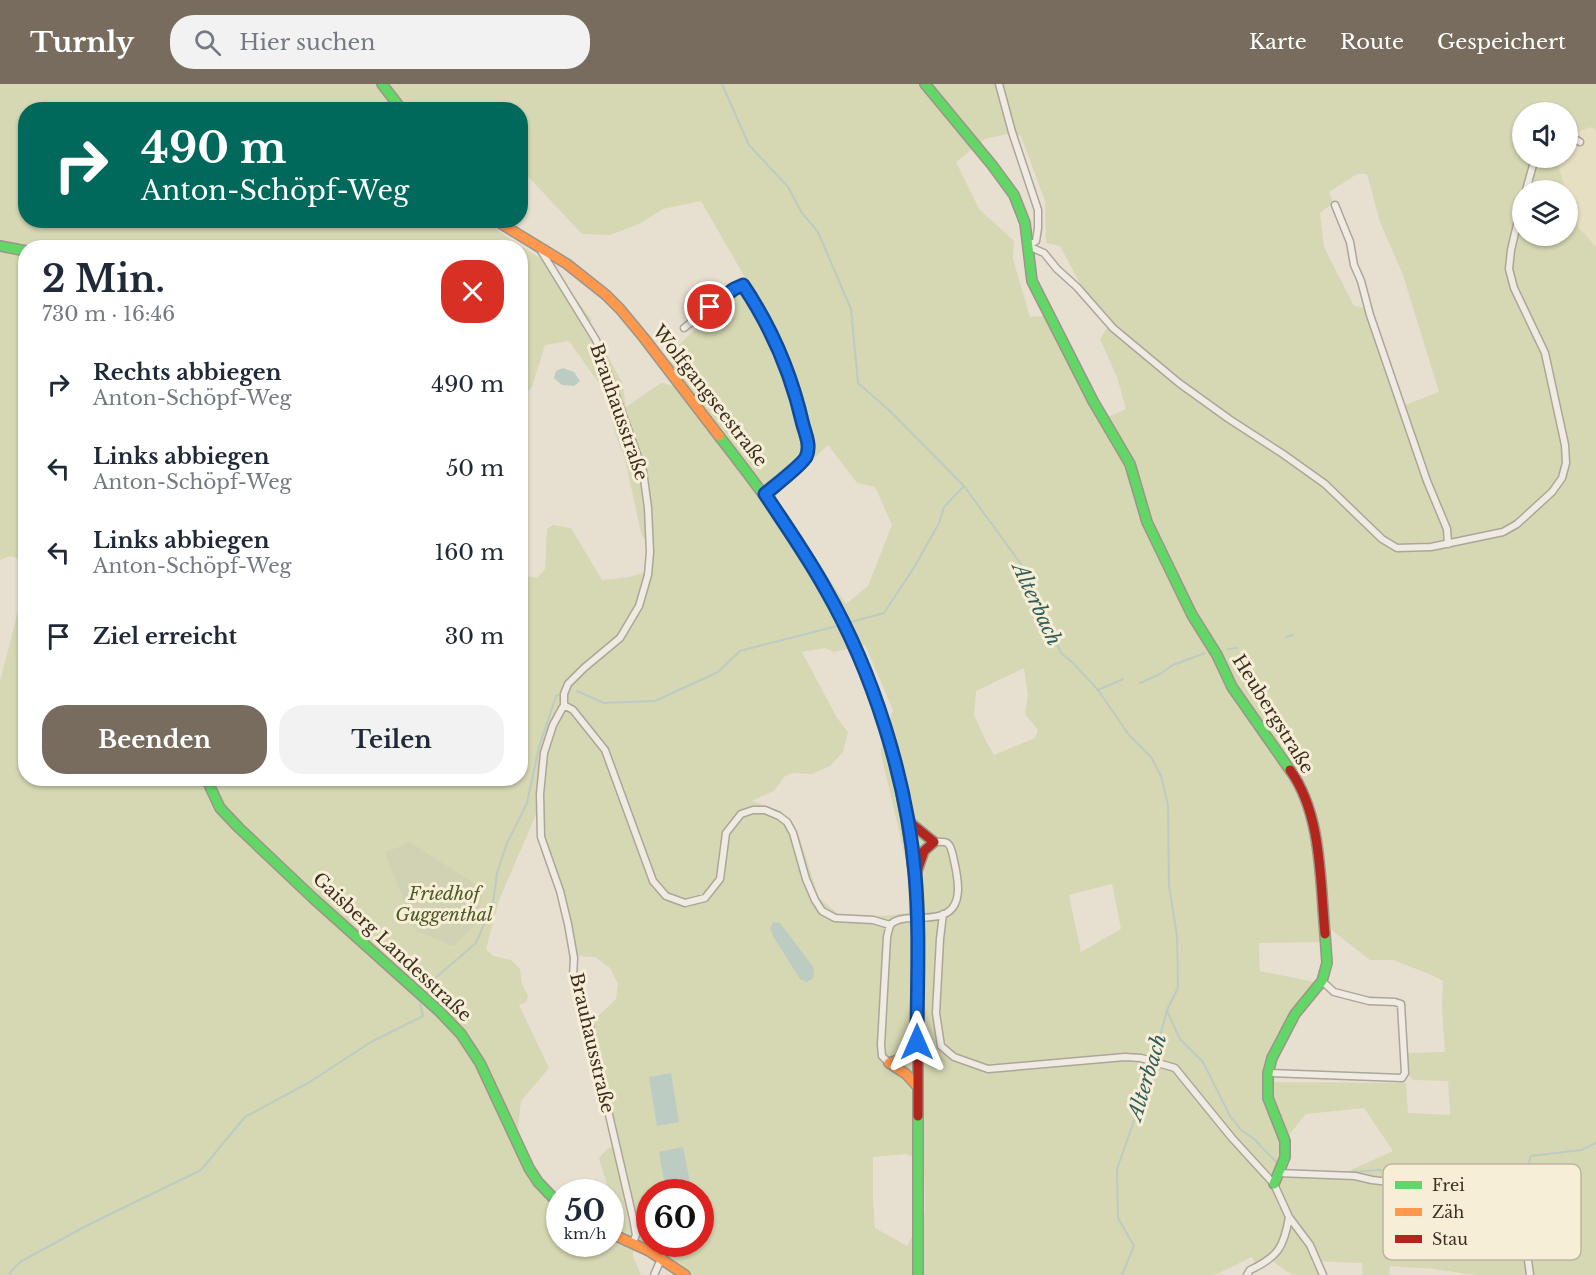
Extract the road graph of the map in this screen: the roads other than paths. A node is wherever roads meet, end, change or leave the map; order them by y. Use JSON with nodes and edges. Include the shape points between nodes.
{"nodes":[{"id":1,"x":382,"y":84,"type":"edge"},
{"id":2,"x":925,"y":84,"type":"edge"},
{"id":3,"x":999,"y":84,"type":"edge"},
{"id":4,"x":396,"y":102,"type":"edge"},
{"id":5,"x":1335,"y":205,"type":"dead end"},
{"id":6,"x":508,"y":228,"type":"edge"},
{"id":7,"x":0,"y":246,"type":"edge"},
{"id":8,"x":538,"y":246,"type":"junction"},
{"id":9,"x":1028,"y":246,"type":"junction"},
{"id":10,"x":1512,"y":246,"type":"edge"},
{"id":11,"x":18,"y":249,"type":"edge"},
{"id":12,"x":684,"y":327,"type":"dead end"},
{"id":13,"x":765,"y":494,"type":"junction"},
{"id":14,"x":1448,"y":544,"type":"junction"},
{"id":15,"x":564,"y":705,"type":"junction"},
{"id":16,"x":210,"y":786,"type":"edge"},
{"id":17,"x":908,"y":821,"type":"junction"},
{"id":18,"x":934,"y":842,"type":"junction"},
{"id":19,"x":915,"y":874,"type":"junction"},
{"id":20,"x":943,"y":915,"type":"junction"},
{"id":21,"x":890,"y":925,"type":"junction"},
{"id":22,"x":1322,"y":981,"type":"junction"},
{"id":23,"x":917,"y":1042,"type":"junction"},
{"id":24,"x":889,"y":1063,"type":"junction"},
{"id":25,"x":1268,"y":1073,"type":"junction"},
{"id":26,"x":918,"y":1087,"type":"junction"},
{"id":27,"x":1276,"y":1179,"type":"junction"},
{"id":28,"x":1383,"y":1181,"type":"edge"},
{"id":29,"x":546,"y":1190,"type":"edge"},
{"id":30,"x":1289,"y":1217,"type":"junction"},
{"id":31,"x":624,"y":1238,"type":"edge"},
{"id":32,"x":633,"y":1242,"type":"junction"},
{"id":33,"x":636,"y":1244,"type":"edge"},
{"id":34,"x":662,"y":1257,"type":"joint"},
{"id":35,"x":1528,"y":1260,"type":"edge"},
{"id":36,"x":654,"y":1275,"type":"edge"},
{"id":37,"x":685,"y":1275,"type":"edge"},
{"id":38,"x":918,"y":1275,"type":"edge"},
{"id":39,"x":1247,"y":1275,"type":"edge"},
{"id":40,"x":1323,"y":1275,"type":"edge"},
{"id":41,"x":1530,"y":1275,"type":"edge"}],
"edges":[{"from":1,"to":4,"type":"main road"},
{"from":2,"to":9,"type":"main road","name":"Heubergstraße","via":[[1014,195],[1026,223]]},
{"from":3,"to":9,"type":"street","via":[[1038,210],[1036,240]]},
{"from":5,"to":14,"type":"street","via":[[1427,481],[1447,529]]},
{"from":6,"to":8,"type":"main road","name":"Wolfgangseestraße"},
{"from":7,"to":11,"type":"main road"},
{"from":8,"to":13,"type":"main road","name":"Wolfgangseestraße","via":[[602,289]]},
{"from":8,"to":15,"type":"street","name":"Brauhausstraße","via":[[596,340],[643,471],[648,508],[648,575],[639,606],[620,638],[568,684]]},
{"from":9,"to":14,"type":"street","via":[[1044,253],[1113,328],[1179,383],[1325,484],[1382,539],[1397,548]]},
{"from":9,"to":22,"type":"main road","name":"Heubergstraße","via":[[1032,281],[1130,464],[1147,522],[1192,615],[1232,687],[1296,778],[1312,817],[1327,963]]},
{"from":10,"to":14,"type":"street","via":[[1509,269],[1545,353],[1566,463],[1552,492],[1517,524],[1503,532]]},
{"from":12,"to":13,"type":"street","via":[[743,285],[758,307],[797,397],[809,448],[806,459]]},
{"from":13,"to":17,"type":"main road","name":"Wolfgangseestraße","via":[[802,548],[849,635],[882,716]]},
{"from":15,"to":21,"type":"street","via":[[573,710],[605,750],[653,881],[666,896],[685,903],[705,898],[720,879],[726,833],[741,814],[765,810],[779,816],[793,832],[806,879],[822,911],[835,918]]},
{"from":15,"to":32,"type":"street","name":"Brauhausstraße","via":[[544,753],[541,837],[568,924],[573,976],[588,1017],[635,1226]]},
{"from":16,"to":29,"type":"main road","name":"Gaisberg Landesstraße","via":[[220,808],[252,841],[452,1022],[476,1055],[534,1175]]},
{"from":17,"to":18,"type":"main road"},
{"from":17,"to":19,"type":"main road","name":"Wolfgangseestraße"},
{"from":18,"to":19,"type":"main road","via":[[924,851]]},
{"from":18,"to":20,"type":"street","via":[[949,843],[959,886],[956,900]]},
{"from":19,"to":23,"type":"main road","name":"Wolfgangseestraße","bridge":true},
{"from":20,"to":21,"type":"street"},
{"from":20,"to":27,"type":"street","via":[[936,1013],[941,1046],[954,1057],[988,1069],[1125,1057],[1175,1068],[1232,1138]]},
{"from":21,"to":24,"type":"street","via":[[881,1045],[882,1056]]},
{"from":22,"to":25,"type":"main road","via":[[1295,1014]]},
{"from":22,"to":25,"type":"street","via":[[1334,992],[1401,1004],[1406,1073],[1402,1078]]},
{"from":23,"to":24,"type":"main road","via":[[901,1059]]},
{"from":23,"to":26,"type":"main road","name":"Wolfgangseestraße"},
{"from":24,"to":26,"type":"main road"},
{"from":25,"to":27,"type":"main road","via":[[1268,1098],[1285,1141],[1285,1156]]},
{"from":26,"to":38,"type":"main road","name":"Wolfgangseestraße"},
{"from":27,"to":28,"type":"street","via":[[1355,1176]]},
{"from":27,"to":30,"type":"street"},
{"from":30,"to":39,"type":"street","via":[[1280,1247],[1267,1262]]},
{"from":30,"to":40,"type":"street","via":[[1310,1245]]},
{"from":31,"to":32,"type":"main road"},
{"from":32,"to":33,"type":"main road"},
{"from":34,"to":36,"type":"street"},
{"from":34,"to":37,"type":"main road"},
{"from":35,"to":41,"type":"street"}]}
